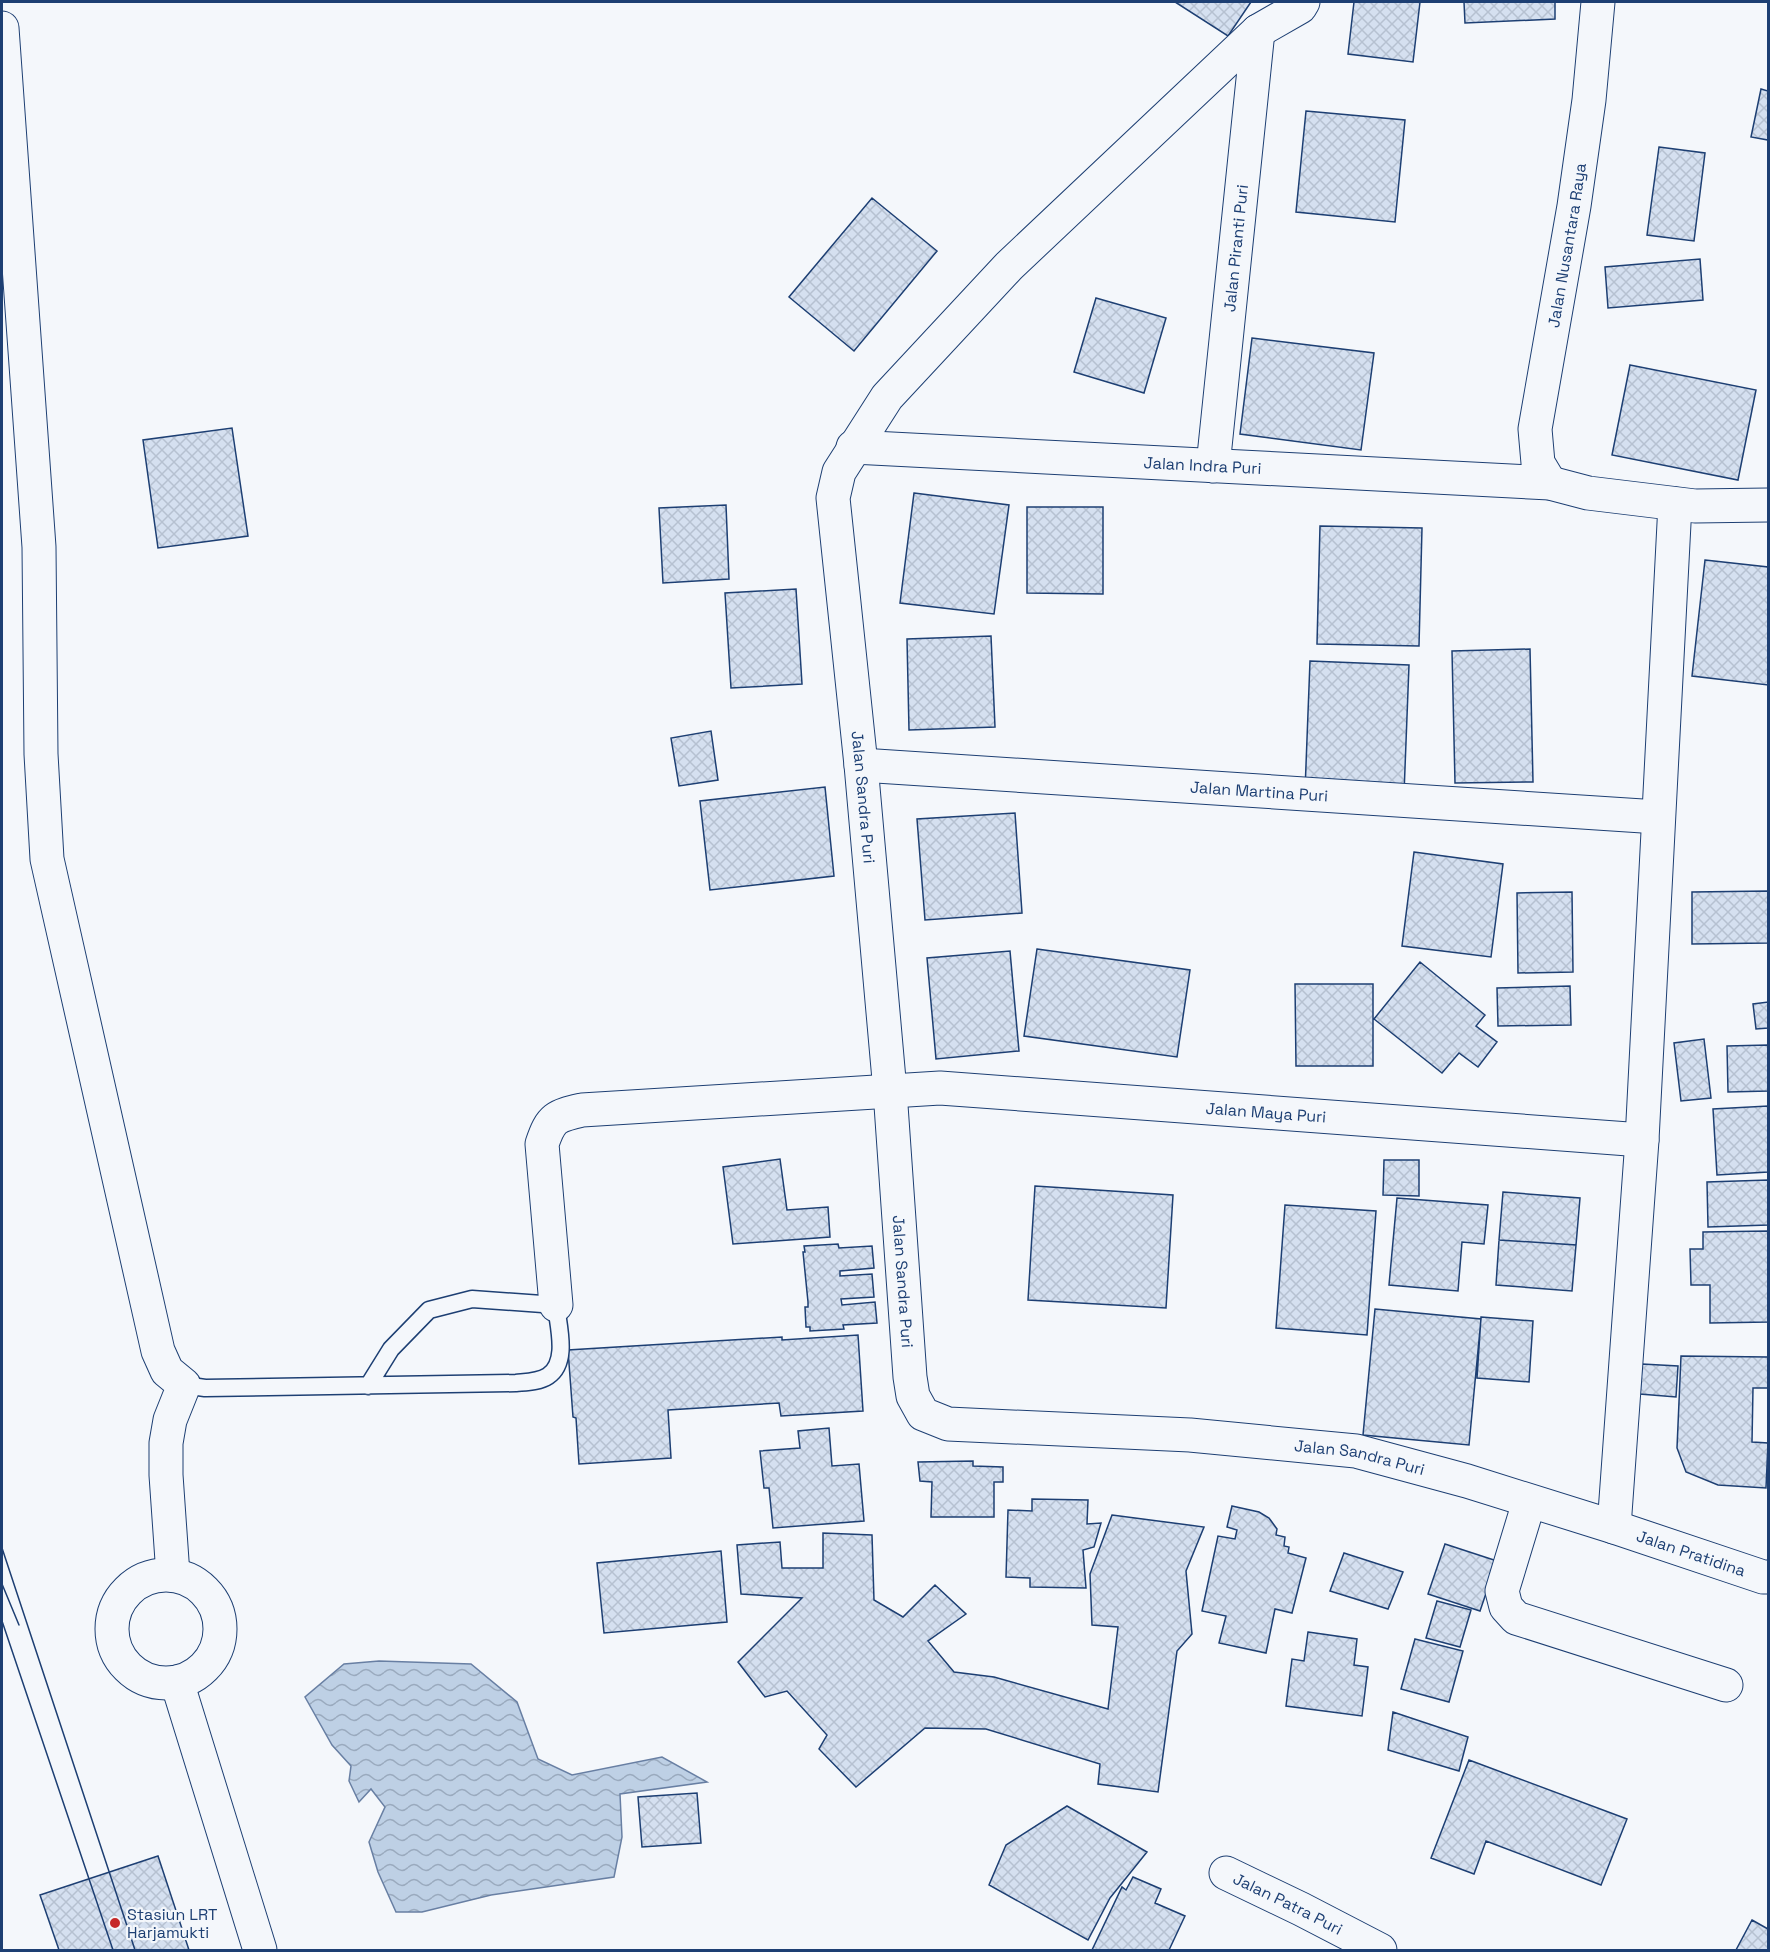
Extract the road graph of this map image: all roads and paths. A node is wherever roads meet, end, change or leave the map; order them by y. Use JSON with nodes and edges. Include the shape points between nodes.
{"nodes":[{"id":1,"x":1303,"y":2,"type":"edge"},
{"id":2,"x":1598,"y":2,"type":"edge"},
{"id":3,"x":2,"y":28,"type":"edge"},
{"id":4,"x":1258,"y":31,"type":"junction"},
{"id":5,"x":853,"y":447,"type":"junction"},
{"id":6,"x":1213,"y":466,"type":"junction"},
{"id":7,"x":1550,"y":483,"type":"junction"},
{"id":8,"x":1675,"y":504,"type":"junction"},
{"id":9,"x":1768,"y":505,"type":"edge"},
{"id":10,"x":861,"y":765,"type":"junction"},
{"id":11,"x":1658,"y":818,"type":"junction"},
{"id":12,"x":890,"y":1091,"type":"junction"},
{"id":13,"x":1642,"y":1140,"type":"junction"},
{"id":14,"x":556,"y":1305,"type":"junction"},
{"id":15,"x":184,"y":1385,"type":"junction"},
{"id":16,"x":368,"y":1386,"type":"junction"},
{"id":17,"x":1529,"y":1502,"type":"junction"},
{"id":18,"x":1614,"y":1527,"type":"junction"},
{"id":19,"x":173,"y":1575,"type":"junction"},
{"id":20,"x":1768,"y":1577,"type":"edge"},
{"id":21,"x":177,"y":1682,"type":"junction"},
{"id":22,"x":1726,"y":1685,"type":"dead end"},
{"id":23,"x":1226,"y":1874,"type":"dead end"},
{"id":24,"x":260,"y":1950,"type":"edge"},
{"id":25,"x":1380,"y":1950,"type":"edge"}],
"edges":[{"from":1,"to":4,"type":"street","name":"Jalan Sandra Puri"},
{"from":2,"to":7,"type":"street","name":"Jalan Nusantara Raya","via":[[1575,196],[1535,429],[1538,463]]},
{"from":3,"to":15,"type":"street","via":[[39,548],[41,754],[47,859],[158,1351],[167,1371]]},
{"from":4,"to":5,"type":"street","name":"Jalan Sandra Puri","via":[[1009,266],[887,397]]},
{"from":4,"to":6,"type":"street","name":"Jalan Piranti Puri"},
{"from":5,"to":6,"type":"street","name":"Jalan Indra Puri"},
{"from":5,"to":10,"type":"street","name":"Jalan Sandra Puri","via":[[839,472],[833,498]]},
{"from":6,"to":7,"type":"street","name":"Jalan Indra Puri"},
{"from":7,"to":8,"type":"street","name":"Jalan Indra Puri","via":[[1588,493]]},
{"from":8,"to":9,"type":"street","name":"Jalan Indra Puri"},
{"from":8,"to":11,"type":"street"},
{"from":10,"to":11,"type":"street","name":"Jalan Martina Puri"},
{"from":10,"to":12,"type":"street","name":"Jalan Sandra Puri"},
{"from":11,"to":13,"type":"street"},
{"from":12,"to":13,"type":"street","name":"Jalan Maya Puri","via":[[952,1088]]},
{"from":12,"to":14,"type":"street","name":"Jalan Maya Puri","via":[[582,1110],[558,1115],[548,1126],[542,1144]]},
{"from":12,"to":17,"type":"street","name":"Jalan Sandra Puri","via":[[910,1377],[913,1396],[923,1414],[948,1424],[1190,1435],[1356,1451]]},
{"from":13,"to":18,"type":"street"},
{"from":14,"to":16,"type":"lane","via":[[472,1299],[429,1310],[391,1349]]},
{"from":14,"to":16,"type":"lane","via":[[560,1353],[556,1368],[547,1377],[516,1383]]},
{"from":15,"to":16,"type":"lane"},
{"from":15,"to":19,"type":"street","via":[[166,1443]]},
{"from":17,"to":18,"type":"street","name":"Jalan Sandra Puri"},
{"from":17,"to":22,"type":"street","via":[[1503,1591],[1506,1606],[1516,1618]]},
{"from":18,"to":20,"type":"street","name":"Jalan Pratidina"},
{"from":19,"to":21,"type":"street","via":[[203,1589],[220,1618],[216,1651],[193,1676]]},
{"from":19,"to":21,"type":"street","via":[[156,1576],[126,1592],[112,1623],[119,1655],[130,1668],[144,1678]]},
{"from":21,"to":24,"type":"street"},
{"from":23,"to":25,"type":"street","name":"Jalan Patra Puri"}]}
